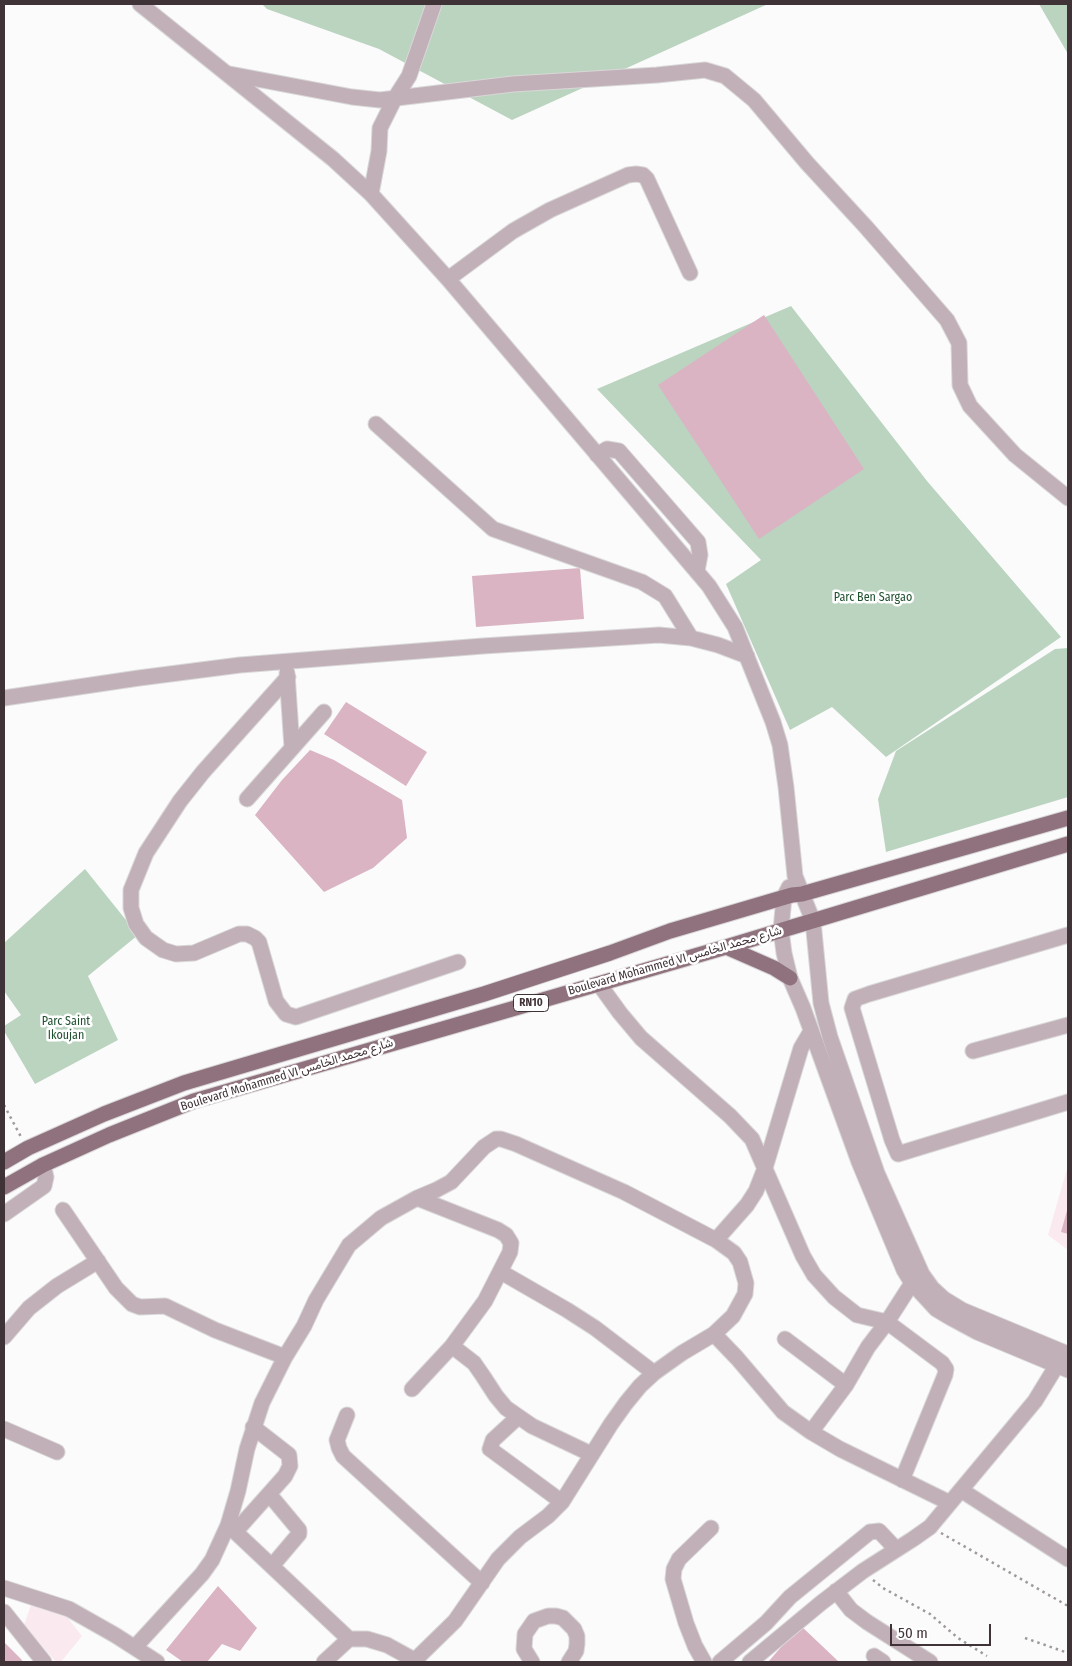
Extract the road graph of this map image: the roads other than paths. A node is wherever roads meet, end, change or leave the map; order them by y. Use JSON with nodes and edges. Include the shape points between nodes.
{"nodes":[{"id":1,"x":140,"y":4,"type":"edge"},
{"id":2,"x":434,"y":4,"type":"edge"},
{"id":3,"x":228,"y":74,"type":"junction"},
{"id":4,"x":395,"y":98,"type":"junction"},
{"id":5,"x":371,"y":194,"type":"junction"},
{"id":6,"x":690,"y":273,"type":"dead end"},
{"id":7,"x":448,"y":279,"type":"junction"},
{"id":8,"x":376,"y":424,"type":"dead end"},
{"id":9,"x":1068,"y":498,"type":"edge"},
{"id":10,"x":691,"y":638,"type":"junction"},
{"id":11,"x":747,"y":656,"type":"junction"},
{"id":12,"x":287,"y":662,"type":"junction"},
{"id":13,"x":288,"y":677,"type":"junction"},
{"id":14,"x":4,"y":698,"type":"edge"},
{"id":15,"x":324,"y":712,"type":"dead end"},
{"id":16,"x":292,"y":748,"type":"junction"},
{"id":17,"x":247,"y":799,"type":"dead end"},
{"id":18,"x":1068,"y":818,"type":"edge"},
{"id":19,"x":1068,"y":844,"type":"edge"},
{"id":20,"x":795,"y":876,"type":"junction"},
{"id":21,"x":802,"y":894,"type":"junction"},
{"id":22,"x":784,"y":897,"type":"junction"},
{"id":23,"x":813,"y":921,"type":"junction"},
{"id":24,"x":781,"y":930,"type":"junction"},
{"id":25,"x":1068,"y":936,"type":"edge"},
{"id":26,"x":726,"y":947,"type":"junction"},
{"id":27,"x":458,"y":962,"type":"dead end"},
{"id":28,"x":790,"y":978,"type":"junction"},
{"id":29,"x":599,"y":984,"type":"junction"},
{"id":30,"x":1068,"y":1025,"type":"edge"},
{"id":31,"x":811,"y":1031,"type":"junction"},
{"id":32,"x":973,"y":1051,"type":"dead end"},
{"id":33,"x":1068,"y":1102,"type":"edge"},
{"id":34,"x":898,"y":1154,"type":"junction"},
{"id":35,"x":4,"y":1162,"type":"edge"},
{"id":36,"x":873,"y":1162,"type":"junction"},
{"id":37,"x":43,"y":1165,"type":"junction"},
{"id":38,"x":765,"y":1168,"type":"junction"},
{"id":39,"x":4,"y":1187,"type":"edge"},
{"id":40,"x":417,"y":1198,"type":"junction"},
{"id":41,"x":63,"y":1210,"type":"dead end"},
{"id":42,"x":4,"y":1214,"type":"edge"},
{"id":43,"x":716,"y":1240,"type":"junction"},
{"id":44,"x":98,"y":1260,"type":"junction"},
{"id":45,"x":501,"y":1272,"type":"junction"},
{"id":46,"x":912,"y":1283,"type":"junction"},
{"id":47,"x":887,"y":1322,"type":"junction"},
{"id":48,"x":714,"y":1334,"type":"junction"},
{"id":49,"x":4,"y":1337,"type":"edge"},
{"id":50,"x":784,"y":1339,"type":"dead end"},
{"id":51,"x":452,"y":1346,"type":"junction"},
{"id":52,"x":1068,"y":1354,"type":"edge"},
{"id":53,"x":285,"y":1357,"type":"junction"},
{"id":54,"x":1062,"y":1367,"type":"edge"},
{"id":55,"x":654,"y":1373,"type":"junction"},
{"id":56,"x":846,"y":1385,"type":"junction"},
{"id":57,"x":412,"y":1389,"type":"dead end"},
{"id":58,"x":347,"y":1415,"type":"dead end"},
{"id":59,"x":518,"y":1417,"type":"junction"},
{"id":60,"x":253,"y":1428,"type":"junction"},
{"id":61,"x":4,"y":1429,"type":"edge"},
{"id":62,"x":811,"y":1432,"type":"junction"},
{"id":63,"x":57,"y":1452,"type":"dead end"},
{"id":64,"x":591,"y":1454,"type":"junction"},
{"id":65,"x":902,"y":1480,"type":"junction"},
{"id":66,"x":962,"y":1490,"type":"junction"},
{"id":67,"x":269,"y":1494,"type":"junction"},
{"id":68,"x":562,"y":1502,"type":"junction"},
{"id":69,"x":950,"y":1504,"type":"junction"},
{"id":70,"x":231,"y":1528,"type":"junction"},
{"id":71,"x":711,"y":1528,"type":"dead end"},
{"id":72,"x":896,"y":1549,"type":"junction"},
{"id":73,"x":1068,"y":1559,"type":"edge"},
{"id":74,"x":277,"y":1560,"type":"dead end"},
{"id":75,"x":482,"y":1583,"type":"junction"},
{"id":76,"x":4,"y":1588,"type":"edge"},
{"id":77,"x":836,"y":1591,"type":"junction"},
{"id":78,"x":4,"y":1612,"type":"edge"},
{"id":79,"x":349,"y":1639,"type":"junction"},
{"id":80,"x":135,"y":1647,"type":"junction"},
{"id":81,"x":416,"y":1661,"type":"edge"},
{"id":82,"x":44,"y":1662,"type":"edge"},
{"id":83,"x":157,"y":1662,"type":"edge"},
{"id":84,"x":324,"y":1662,"type":"edge"},
{"id":85,"x":532,"y":1662,"type":"edge"},
{"id":86,"x":569,"y":1662,"type":"edge"},
{"id":87,"x":704,"y":1662,"type":"edge"},
{"id":88,"x":720,"y":1662,"type":"edge"},
{"id":89,"x":750,"y":1662,"type":"edge"},
{"id":90,"x":930,"y":1662,"type":"edge"}],
"edges":[{"from":1,"to":3,"type":"street"},
{"from":2,"to":4,"type":"street","via":[[409,76]]},
{"from":3,"to":4,"type":"street","via":[[352,97]]},
{"from":3,"to":5,"type":"street","via":[[332,158]]},
{"from":4,"to":5,"type":"street","via":[[380,128]]},
{"from":4,"to":9,"type":"street","via":[[513,84],[705,70],[725,76],[754,100],[947,320],[958,344],[960,385],[970,406],[1015,455]]},
{"from":5,"to":7,"type":"street"},
{"from":6,"to":7,"type":"street","via":[[647,179],[636,174],[550,210],[513,231]]},
{"from":7,"to":11,"type":"street","via":[[709,586],[730,616]]},
{"from":8,"to":10,"type":"street","via":[[493,529],[642,582],[664,596]]},
{"from":10,"to":11,"type":"street"},
{"from":10,"to":12,"type":"street","via":[[659,635]]},
{"from":11,"to":20,"type":"street","via":[[780,746]]},
{"from":12,"to":13,"type":"street"},
{"from":12,"to":14,"type":"street","via":[[240,665]]},
{"from":13,"to":16,"type":"street"},
{"from":13,"to":27,"type":"street","via":[[202,772],[146,853],[131,890],[131,908],[136,924],[146,938],[162,950],[176,954],[194,953],[239,934],[255,938],[259,942],[276,1001],[286,1014],[296,1017]]},
{"from":15,"to":16,"type":"street"},
{"from":16,"to":17,"type":"street"},
{"from":18,"to":21,"type":"main road","name":"Boulevard Mohammed VI شارع محمد الخامس","number":"RN10"},
{"from":19,"to":23,"type":"main road","name":"Boulevard Mohammed VI شارع محمد الخامس","number":"RN10"},
{"from":20,"to":21,"type":"street"},
{"from":20,"to":22,"type":"street"},
{"from":21,"to":22,"type":"main road","name":"Boulevard Mohammed VI شارع محمد الخامس","number":"RN10"},
{"from":21,"to":23,"type":"street"},
{"from":22,"to":24,"type":"street"},
{"from":22,"to":35,"type":"main road","name":"Boulevard Mohammed VI شارع محمد الخامس","number":"RN10","via":[[670,931],[484,994],[184,1083],[104,1114]]},
{"from":23,"to":24,"type":"main road","name":"Boulevard Mohammed VI شارع محمد الخامس","number":"RN10"},
{"from":23,"to":36,"type":"street","via":[[821,1004]]},
{"from":24,"to":26,"type":"main road","name":"Boulevard Mohammed VI شارع محمد الخامس","number":"RN10"},
{"from":24,"to":28,"type":"street"},
{"from":25,"to":34,"type":"street","via":[[855,999],[852,1008],[857,1028]]},
{"from":26,"to":28,"type":"main road"},
{"from":26,"to":29,"type":"main road","name":"Boulevard Mohammed VI شارع محمد الخامس","number":"RN10"},
{"from":28,"to":31,"type":"street"},
{"from":29,"to":37,"type":"main road","name":"Boulevard Mohammed VI شارع محمد الخامس","number":"RN10","via":[[194,1101],[109,1134]]},
{"from":29,"to":38,"type":"street","via":[[640,1038],[752,1139]]},
{"from":30,"to":32,"type":"street"},
{"from":31,"to":38,"type":"street","via":[[801,1048]]},
{"from":31,"to":46,"type":"street","via":[[859,1162]]},
{"from":33,"to":34,"type":"street"},
{"from":34,"to":36,"type":"street"},
{"from":36,"to":52,"type":"street","via":[[922,1274],[932,1288],[962,1310]]},
{"from":37,"to":39,"type":"main road","name":"Boulevard Mohammed VI شارع محمد الخامس","number":"RN10"},
{"from":37,"to":42,"type":"street","via":[[44,1186]]},
{"from":38,"to":43,"type":"street","via":[[747,1205]]},
{"from":38,"to":47,"type":"street","via":[[814,1275],[857,1315]]},
{"from":40,"to":43,"type":"street","via":[[450,1182],[484,1147],[501,1139],[624,1192]]},
{"from":40,"to":45,"type":"street","via":[[506,1236],[511,1243],[510,1252]]},
{"from":40,"to":53,"type":"street","via":[[381,1218],[350,1245],[336,1264]]},
{"from":41,"to":44,"type":"street"},
{"from":43,"to":48,"type":"street","via":[[734,1253],[746,1283],[745,1294],[733,1316]]},
{"from":44,"to":49,"type":"street","via":[[29,1308]]},
{"from":44,"to":53,"type":"street","via":[[116,1288],[132,1304],[140,1307],[165,1306],[215,1330]]},
{"from":45,"to":51,"type":"street","via":[[485,1301]]},
{"from":45,"to":55,"type":"street","via":[[595,1328]]},
{"from":46,"to":47,"type":"street"},
{"from":46,"to":54,"type":"street","via":[[936,1309],[951,1318]]},
{"from":47,"to":56,"type":"street"},
{"from":47,"to":65,"type":"street","via":[[946,1369]]},
{"from":48,"to":55,"type":"street"},
{"from":48,"to":62,"type":"street","via":[[783,1412]]},
{"from":50,"to":56,"type":"street"},
{"from":51,"to":57,"type":"street"},
{"from":51,"to":59,"type":"street","via":[[474,1363],[496,1396]]},
{"from":53,"to":60,"type":"street"},
{"from":54,"to":66,"type":"street"},
{"from":55,"to":64,"type":"street","via":[[626,1403]]},
{"from":56,"to":62,"type":"street"},
{"from":58,"to":75,"type":"street","via":[[337,1440],[343,1456]]},
{"from":59,"to":64,"type":"street"},
{"from":59,"to":68,"type":"street","via":[[493,1440],[490,1449]]},
{"from":60,"to":67,"type":"street","via":[[289,1455],[285,1476]]},
{"from":60,"to":70,"type":"street"},
{"from":61,"to":63,"type":"street"},
{"from":62,"to":65,"type":"street"},
{"from":64,"to":68,"type":"street"},
{"from":65,"to":69,"type":"street"},
{"from":66,"to":69,"type":"street"},
{"from":66,"to":73,"type":"street"},
{"from":67,"to":70,"type":"street"},
{"from":67,"to":74,"type":"street","via":[[299,1530]]},
{"from":68,"to":75,"type":"street","via":[[498,1559]]},
{"from":69,"to":72,"type":"street","via":[[930,1527]]},
{"from":70,"to":79,"type":"street"},
{"from":70,"to":80,"type":"street","via":[[202,1574]]},
{"from":71,"to":87,"type":"street","via":[[679,1559],[673,1579],[686,1623]]},
{"from":72,"to":77,"type":"street"},
{"from":72,"to":88,"type":"street","via":[[879,1531],[870,1532],[790,1598]]},
{"from":75,"to":81,"type":"street","via":[[455,1621]]},
{"from":76,"to":80,"type":"street","via":[[69,1609]]},
{"from":77,"to":89,"type":"street"},
{"from":77,"to":90,"type":"street","via":[[851,1610]]},
{"from":78,"to":82,"type":"street"},
{"from":79,"to":81,"type":"street","via":[[367,1639],[387,1645]]},
{"from":79,"to":84,"type":"street"},
{"from":80,"to":83,"type":"street"},
{"from":85,"to":86,"type":"street","via":[[524,1649],[525,1634],[534,1621],[548,1616],[563,1618],[574,1629],[578,1644]]}]}
